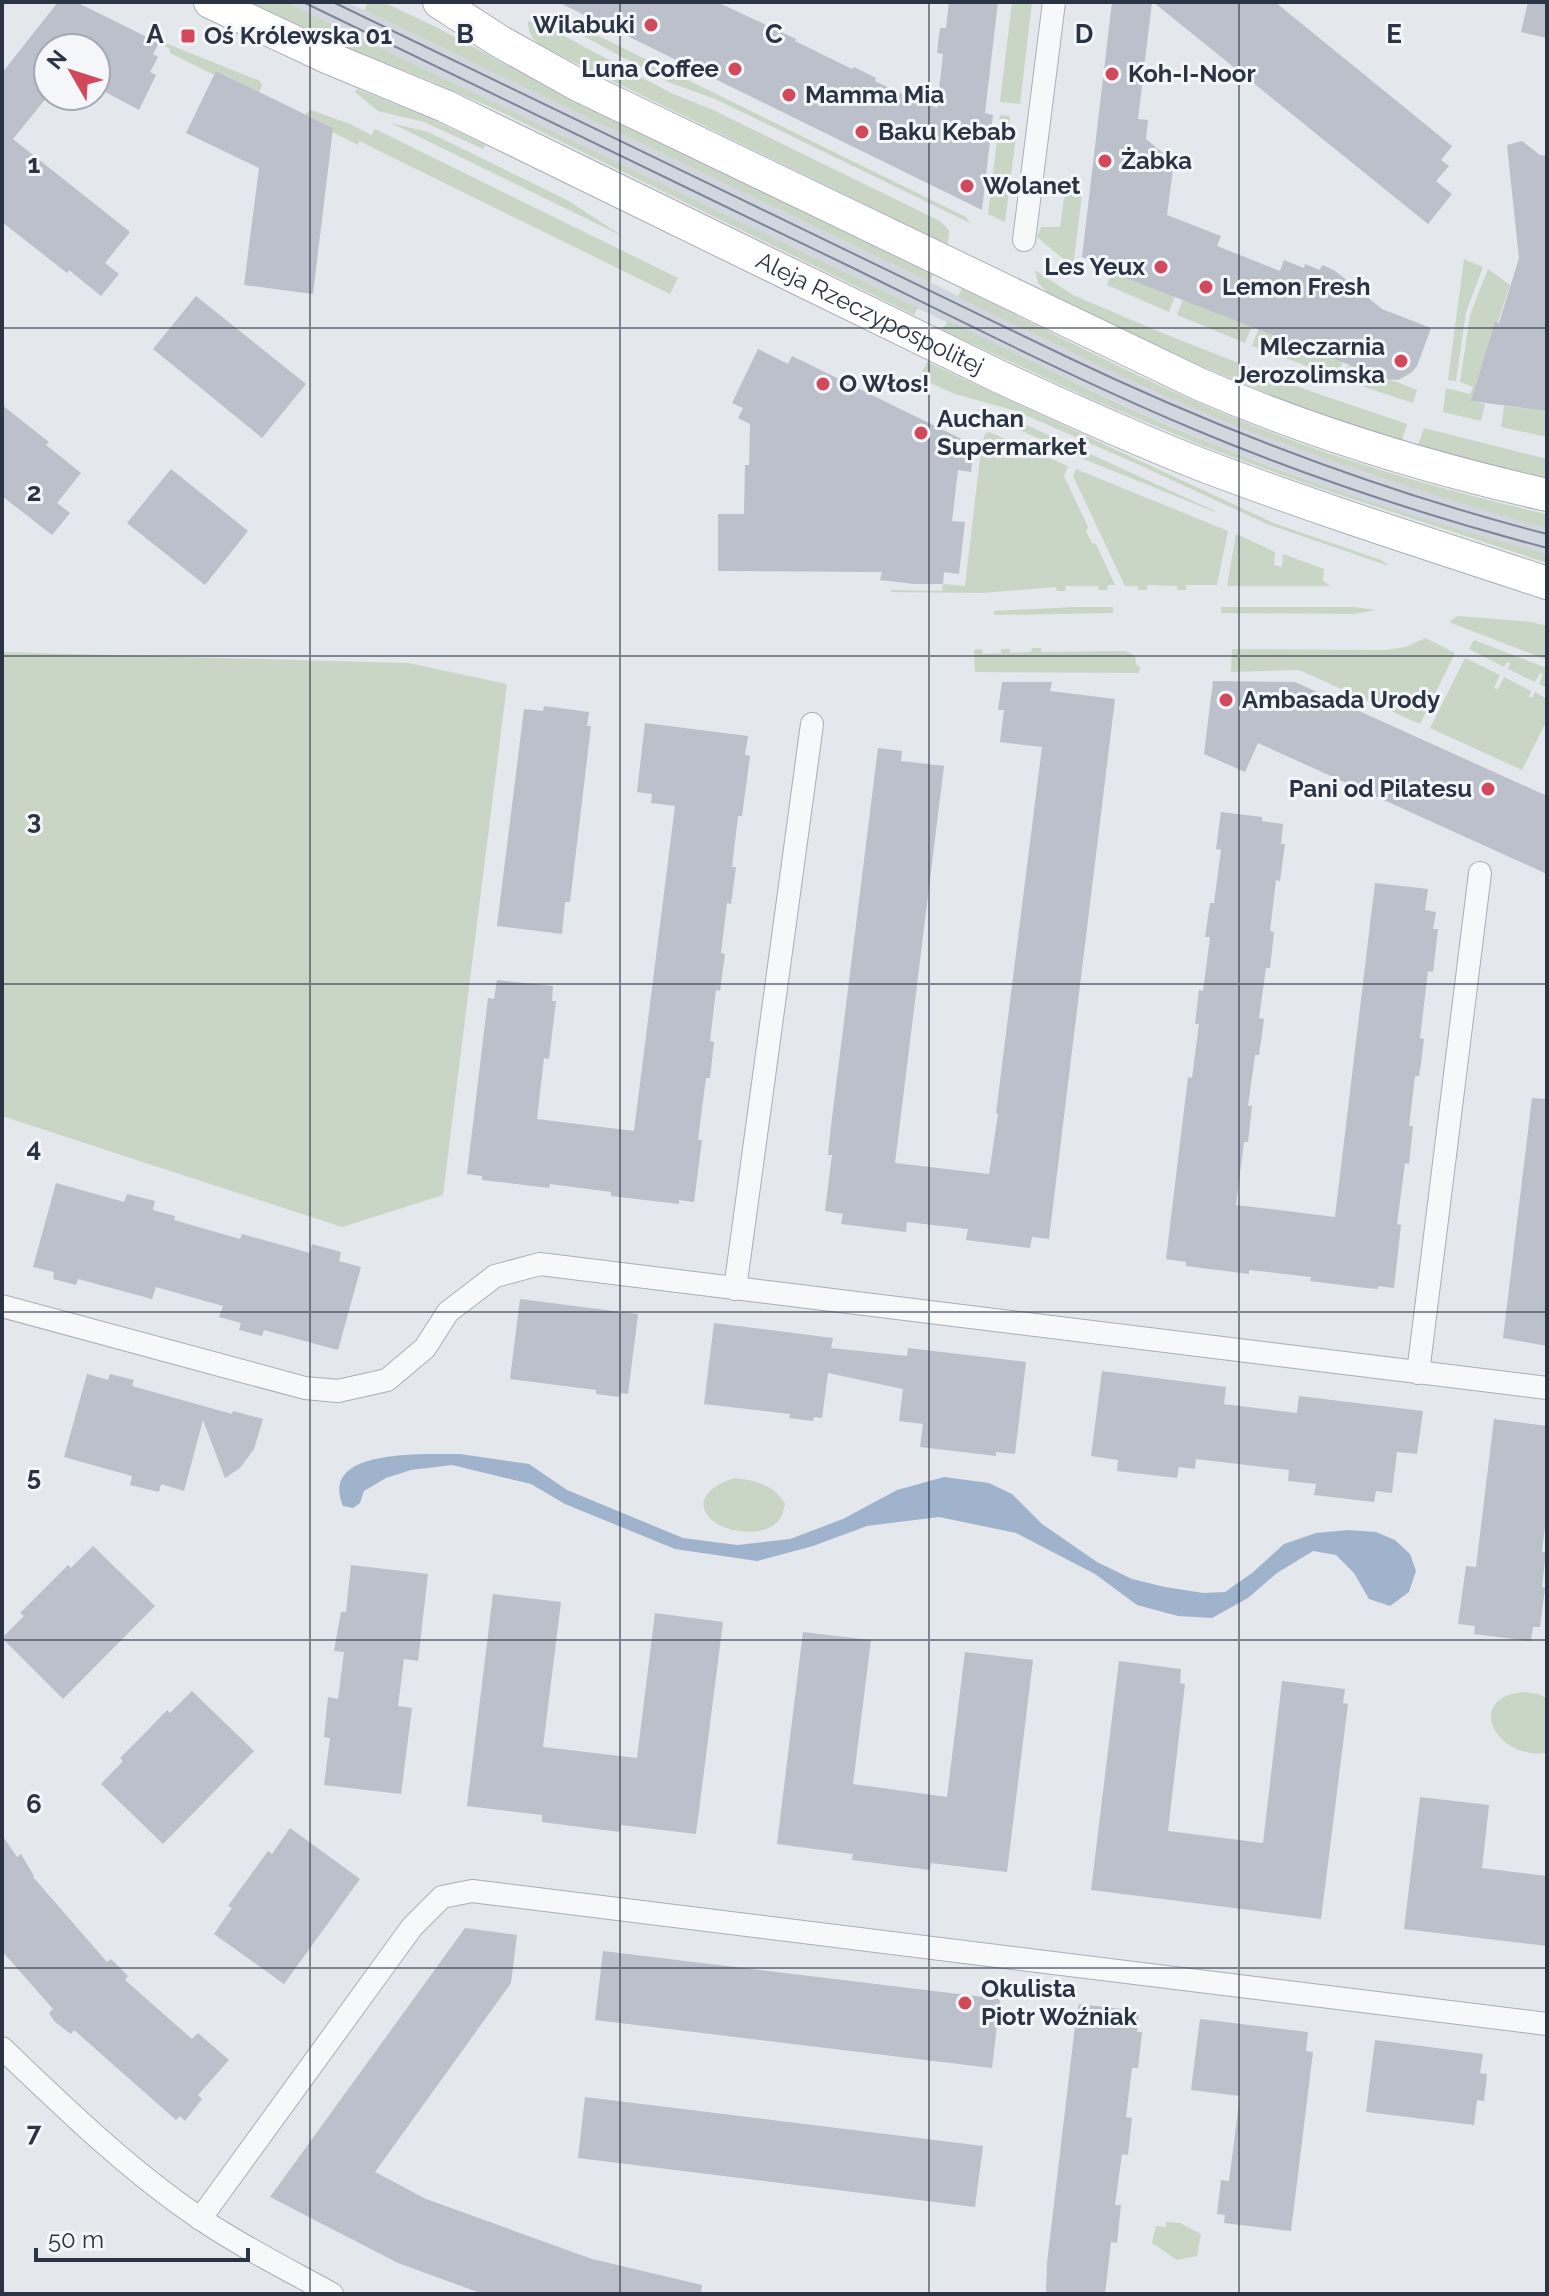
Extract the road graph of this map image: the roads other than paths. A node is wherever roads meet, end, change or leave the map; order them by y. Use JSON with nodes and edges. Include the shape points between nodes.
{"nodes":[{"id":1,"x":210,"y":2,"type":"edge"},
{"id":2,"x":439,"y":2,"type":"edge"},
{"id":3,"x":1054,"y":2,"type":"edge"},
{"id":4,"x":1024,"y":240,"type":"dead end"},
{"id":5,"x":1547,"y":495,"type":"edge"},
{"id":6,"x":1547,"y":583,"type":"edge"},
{"id":7,"x":812,"y":724,"type":"dead end"},
{"id":8,"x":1480,"y":873,"type":"dead end"},
{"id":9,"x":735,"y":1289,"type":"junction"},
{"id":10,"x":2,"y":1306,"type":"edge"},
{"id":11,"x":1418,"y":1373,"type":"junction"},
{"id":12,"x":1547,"y":1388,"type":"edge"},
{"id":13,"x":1547,"y":2024,"type":"edge"},
{"id":14,"x":2,"y":2048,"type":"edge"},
{"id":15,"x":200,"y":2219,"type":"junction"},
{"id":16,"x":332,"y":2294,"type":"edge"}],
"edges":[{"from":1,"to":6,"type":"street","name":"Aleja Rzeczypospolitej","via":[[445,106],[1088,418],[1271,490]]},
{"from":2,"to":5,"type":"street","via":[[578,85],[1199,384],[1348,442]]},
{"from":3,"to":4,"type":"street"},
{"from":7,"to":9,"type":"street"},
{"from":8,"to":11,"type":"street"},
{"from":9,"to":10,"type":"street","via":[[540,1264],[495,1276],[448,1312],[425,1348],[387,1380],[338,1391],[305,1388]]},
{"from":9,"to":11,"type":"street"},
{"from":11,"to":12,"type":"street"},
{"from":13,"to":15,"type":"street","via":[[472,1891],[442,1897],[412,1927]]},
{"from":14,"to":15,"type":"street"},
{"from":15,"to":16,"type":"street"}]}
